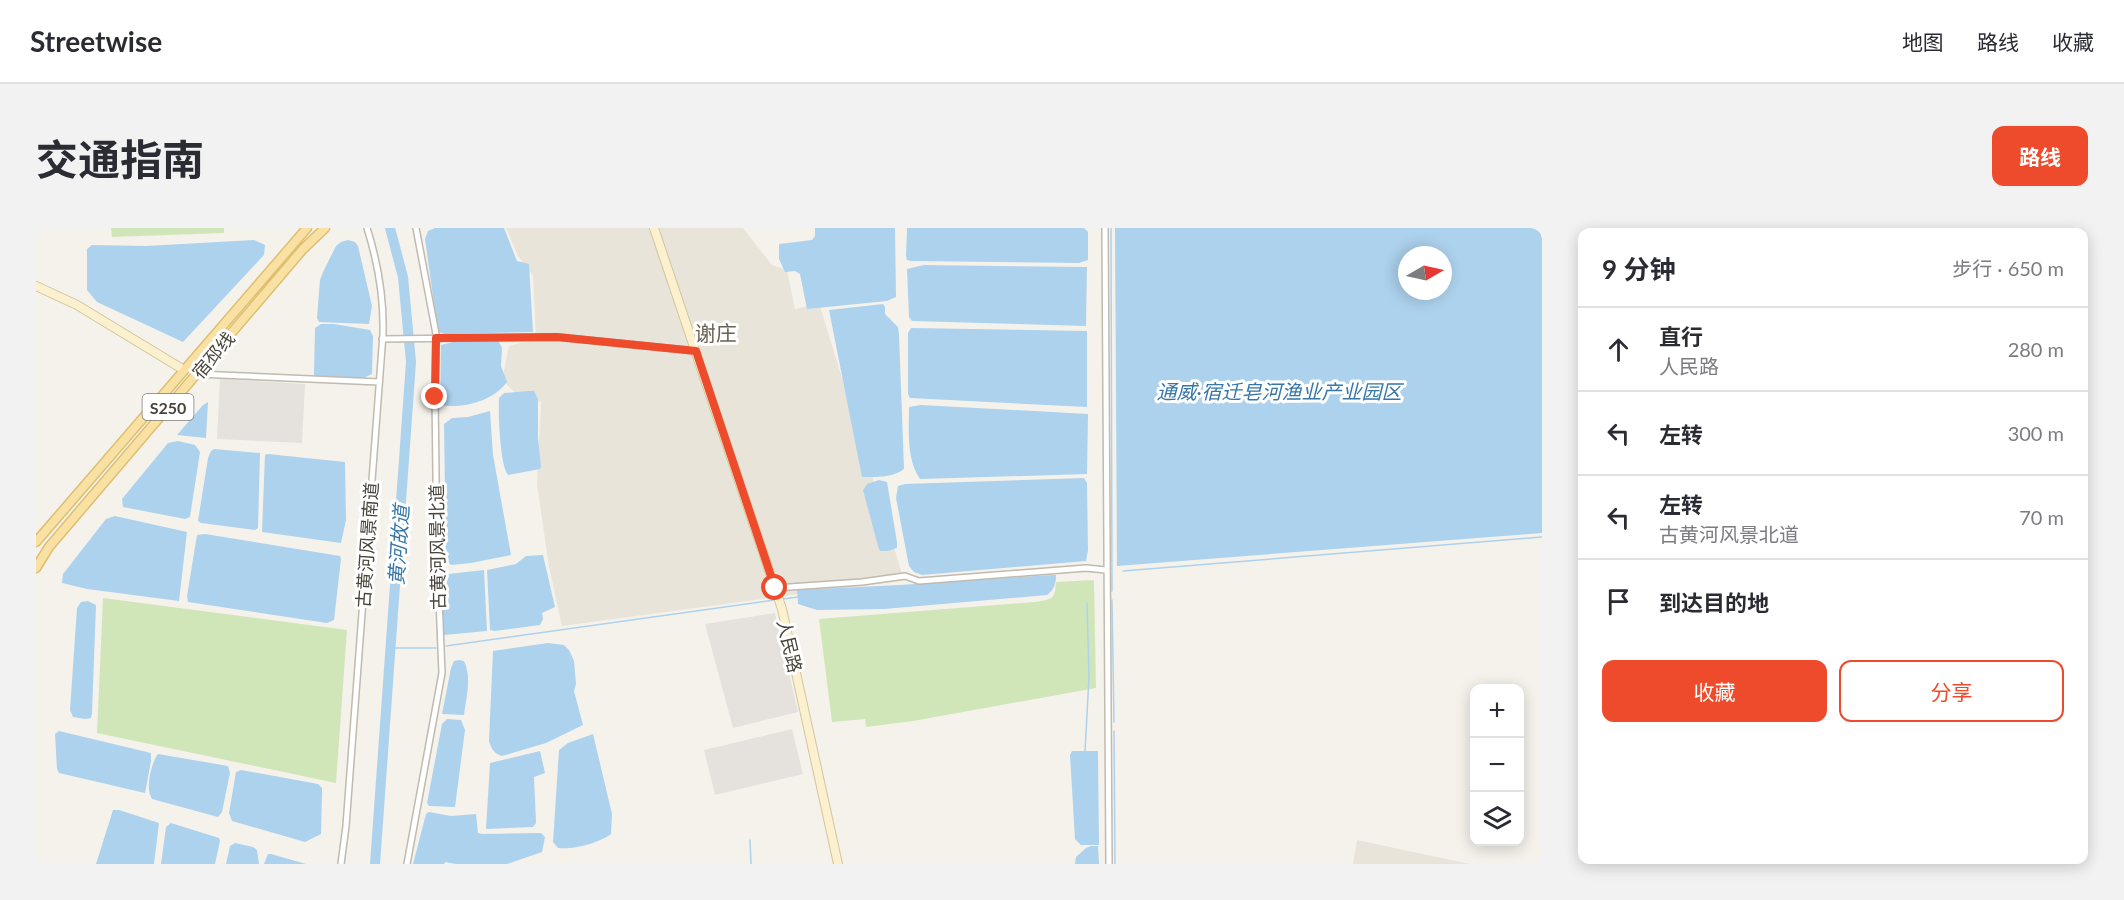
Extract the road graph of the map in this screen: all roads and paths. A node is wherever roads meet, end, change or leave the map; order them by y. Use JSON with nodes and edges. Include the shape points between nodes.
{"nodes":[{"id":1,"x":325,"y":228,"type":"edge"},
{"id":2,"x":367,"y":228,"type":"edge"},
{"id":3,"x":416,"y":228,"type":"edge"},
{"id":4,"x":654,"y":228,"type":"edge"},
{"id":5,"x":1105,"y":228,"type":"edge"},
{"id":6,"x":304,"y":231,"type":"edge"},
{"id":7,"x":36,"y":286,"type":"edge"},
{"id":8,"x":433,"y":338,"type":"junction"},
{"id":9,"x":385,"y":339,"type":"junction"},
{"id":10,"x":696,"y":351,"type":"junction"},
{"id":11,"x":184,"y":370,"type":"junction"},
{"id":12,"x":197,"y":374,"type":"junction"},
{"id":13,"x":379,"y":382,"type":"junction"},
{"id":14,"x":36,"y":542,"type":"edge"},
{"id":15,"x":36,"y":568,"type":"edge"},
{"id":16,"x":1106,"y":570,"type":"junction"},
{"id":17,"x":775,"y":588,"type":"junction"},
{"id":18,"x":342,"y":864,"type":"edge"},
{"id":19,"x":407,"y":864,"type":"edge"},
{"id":20,"x":838,"y":864,"type":"edge"},
{"id":21,"x":1109,"y":864,"type":"edge"}],
"edges":[{"from":1,"to":12,"type":"main road","name":"宿邳线","number":"S250"},
{"from":2,"to":9,"type":"street","name":"古黄河风景南道","via":[[380,279]]},
{"from":3,"to":8,"type":"street","name":"古黄河风景北道","via":[[425,266]]},
{"from":4,"to":10,"type":"street","name":"人民路"},
{"from":5,"to":16,"type":"street"},
{"from":6,"to":11,"type":"main road","name":"宿邳线","number":"S250"},
{"from":7,"to":11,"type":"street","via":[[76,305]]},
{"from":8,"to":9,"type":"street"},
{"from":8,"to":10,"type":"street","via":[[557,337]]},
{"from":8,"to":19,"type":"street","name":"古黄河风景北道","via":[[442,673]]},
{"from":9,"to":13,"type":"street","name":"古黄河风景南道"},
{"from":10,"to":17,"type":"street","name":"人民路"},
{"from":11,"to":14,"type":"main road","name":"宿邳线","number":"S250"},
{"from":12,"to":13,"type":"street"},
{"from":12,"to":15,"type":"main road","name":"宿邳线","number":"S250","via":[[49,547]]},
{"from":13,"to":18,"type":"street","name":"古黄河风景南道"},
{"from":16,"to":17,"type":"street","via":[[1086,568],[919,581],[905,576]]},
{"from":16,"to":21,"type":"street"},
{"from":17,"to":20,"type":"street","name":"人民路"}]}
